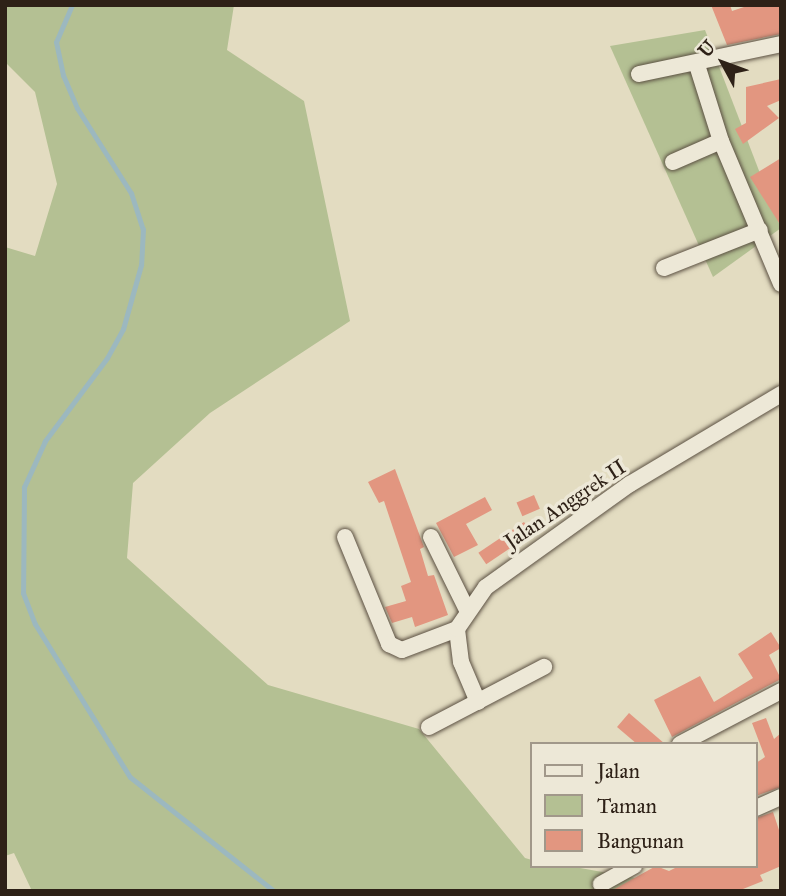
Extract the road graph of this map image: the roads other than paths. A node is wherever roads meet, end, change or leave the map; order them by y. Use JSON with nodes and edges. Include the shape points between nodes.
{"nodes":[{"id":1,"x":781,"y":44,"type":"edge"},
{"id":2,"x":697,"y":65,"type":"junction"},
{"id":3,"x":639,"y":74,"type":"dead end"},
{"id":4,"x":721,"y":141,"type":"junction"},
{"id":5,"x":673,"y":162,"type":"dead end"},
{"id":6,"x":760,"y":230,"type":"junction"},
{"id":7,"x":664,"y":268,"type":"dead end"},
{"id":8,"x":781,"y":284,"type":"edge"},
{"id":9,"x":780,"y":395,"type":"edge"},
{"id":10,"x":345,"y":537,"type":"dead end"},
{"id":11,"x":431,"y":537,"type":"dead end"},
{"id":12,"x":467,"y":610,"type":"junction"},
{"id":13,"x":457,"y":629,"type":"junction"},
{"id":14,"x":544,"y":667,"type":"dead end"},
{"id":15,"x":781,"y":691,"type":"edge"},
{"id":16,"x":478,"y":702,"type":"junction"},
{"id":17,"x":429,"y":726,"type":"dead end"},
{"id":18,"x":684,"y":742,"type":"edge"},
{"id":19,"x":781,"y":797,"type":"edge"},
{"id":20,"x":758,"y":807,"type":"edge"},
{"id":21,"x":630,"y":868,"type":"edge"},
{"id":22,"x":601,"y":884,"type":"dead end"}],
"edges":[{"from":1,"to":2,"type":"street"},
{"from":2,"to":3,"type":"street"},
{"from":2,"to":4,"type":"street"},
{"from":4,"to":5,"type":"street"},
{"from":4,"to":6,"type":"street"},
{"from":6,"to":7,"type":"street"},
{"from":6,"to":8,"type":"street"},
{"from":9,"to":12,"type":"street","name":"Jalan Anggrek II","via":[[630,484],[524,555]]},
{"from":10,"to":13,"type":"street","via":[[389,644],[402,650]]},
{"from":11,"to":12,"type":"street"},
{"from":12,"to":13,"type":"street","name":"Jalan Anggrek II"},
{"from":13,"to":16,"type":"street","via":[[461,662]]},
{"from":14,"to":16,"type":"street"},
{"from":15,"to":18,"type":"street"},
{"from":16,"to":17,"type":"street"},
{"from":19,"to":20,"type":"street"},
{"from":21,"to":22,"type":"street"}]}
